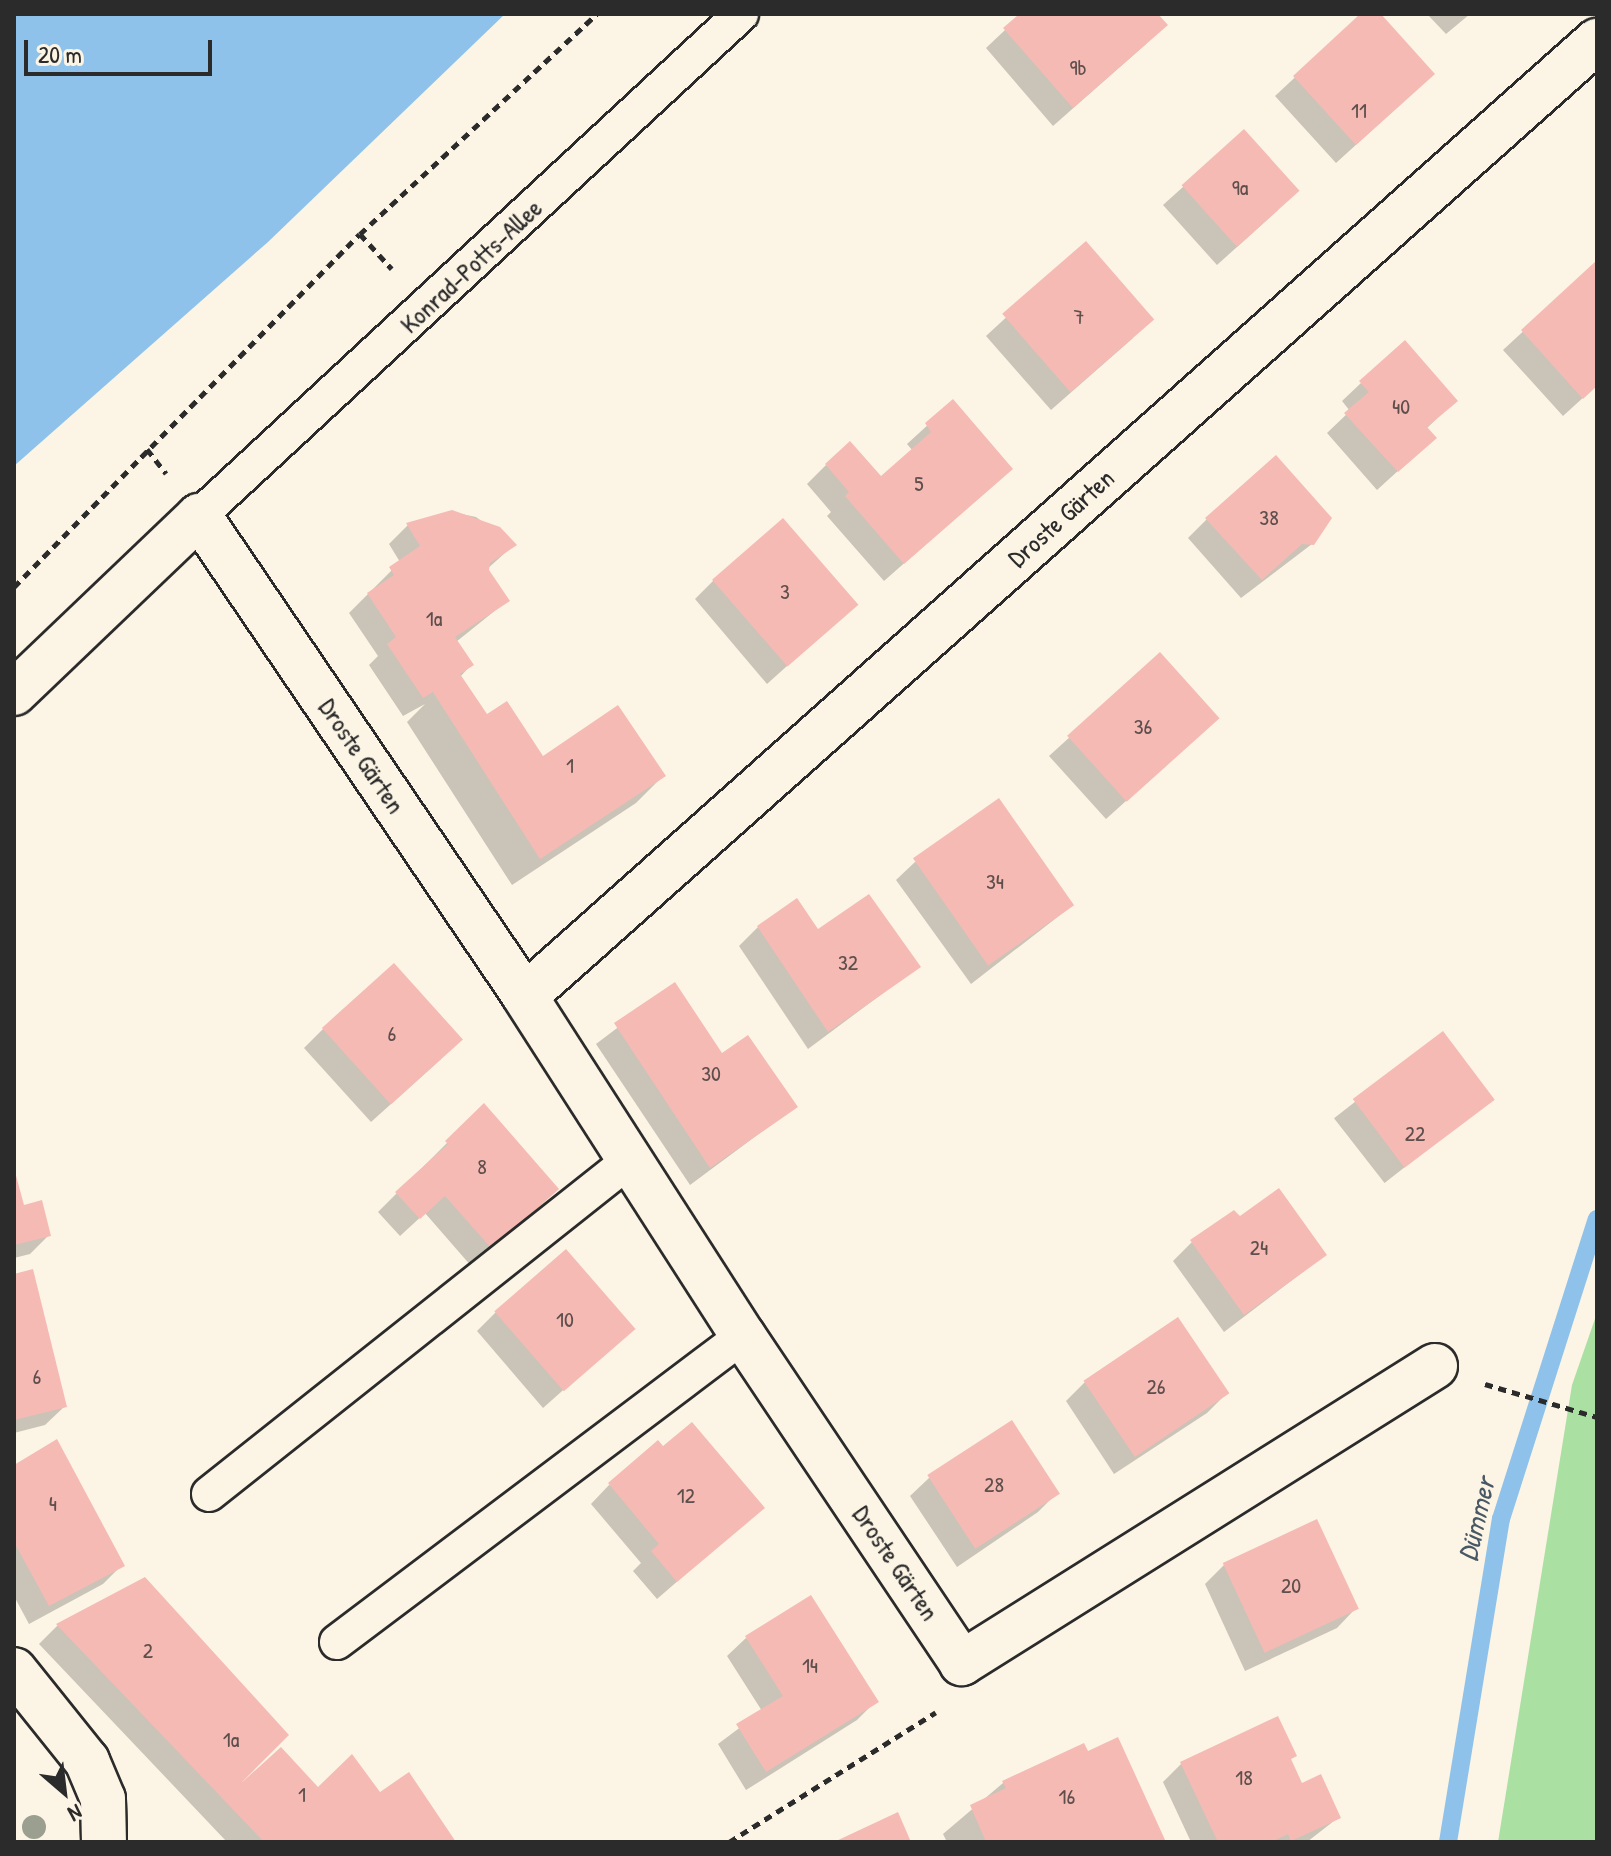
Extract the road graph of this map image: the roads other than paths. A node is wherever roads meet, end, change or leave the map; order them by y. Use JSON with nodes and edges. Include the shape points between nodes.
{"nodes":[{"id":1,"x":741,"y":14,"type":"edge"},
{"id":2,"x":1597,"y":41,"type":"edge"},
{"id":3,"x":199,"y":516,"type":"junction"},
{"id":4,"x":14,"y":693,"type":"edge"},
{"id":5,"x":525,"y":996,"type":"junction"},
{"id":6,"x":630,"y":1160,"type":"junction"},
{"id":7,"x":743,"y":1336,"type":"junction"},
{"id":8,"x":1454,"y":1373,"type":"road end"},
{"id":9,"x":209,"y":1494,"type":"dead end"},
{"id":10,"x":337,"y":1642,"type":"dead end"},
{"id":11,"x":14,"y":1670,"type":"edge"},
{"id":12,"x":104,"y":1842,"type":"edge"}],
"edges":[{"from":1,"to":3,"type":"lane","name":"Konrad-Potts-Allee"},
{"from":2,"to":5,"type":"street","name":"Droste Gärten"},
{"from":3,"to":4,"type":"street"},
{"from":3,"to":5,"type":"street","name":"Droste Gärten"},
{"from":5,"to":6,"type":"street","name":"Droste Gärten"},
{"from":6,"to":7,"type":"street","name":"Droste Gärten"},
{"from":6,"to":9,"type":"lane"},
{"from":7,"to":8,"type":"street","name":"Droste Gärten","via":[[962,1663]]},
{"from":7,"to":10,"type":"lane"},
{"from":11,"to":12,"type":"street","via":[[87,1761],[103,1799]]}]}
